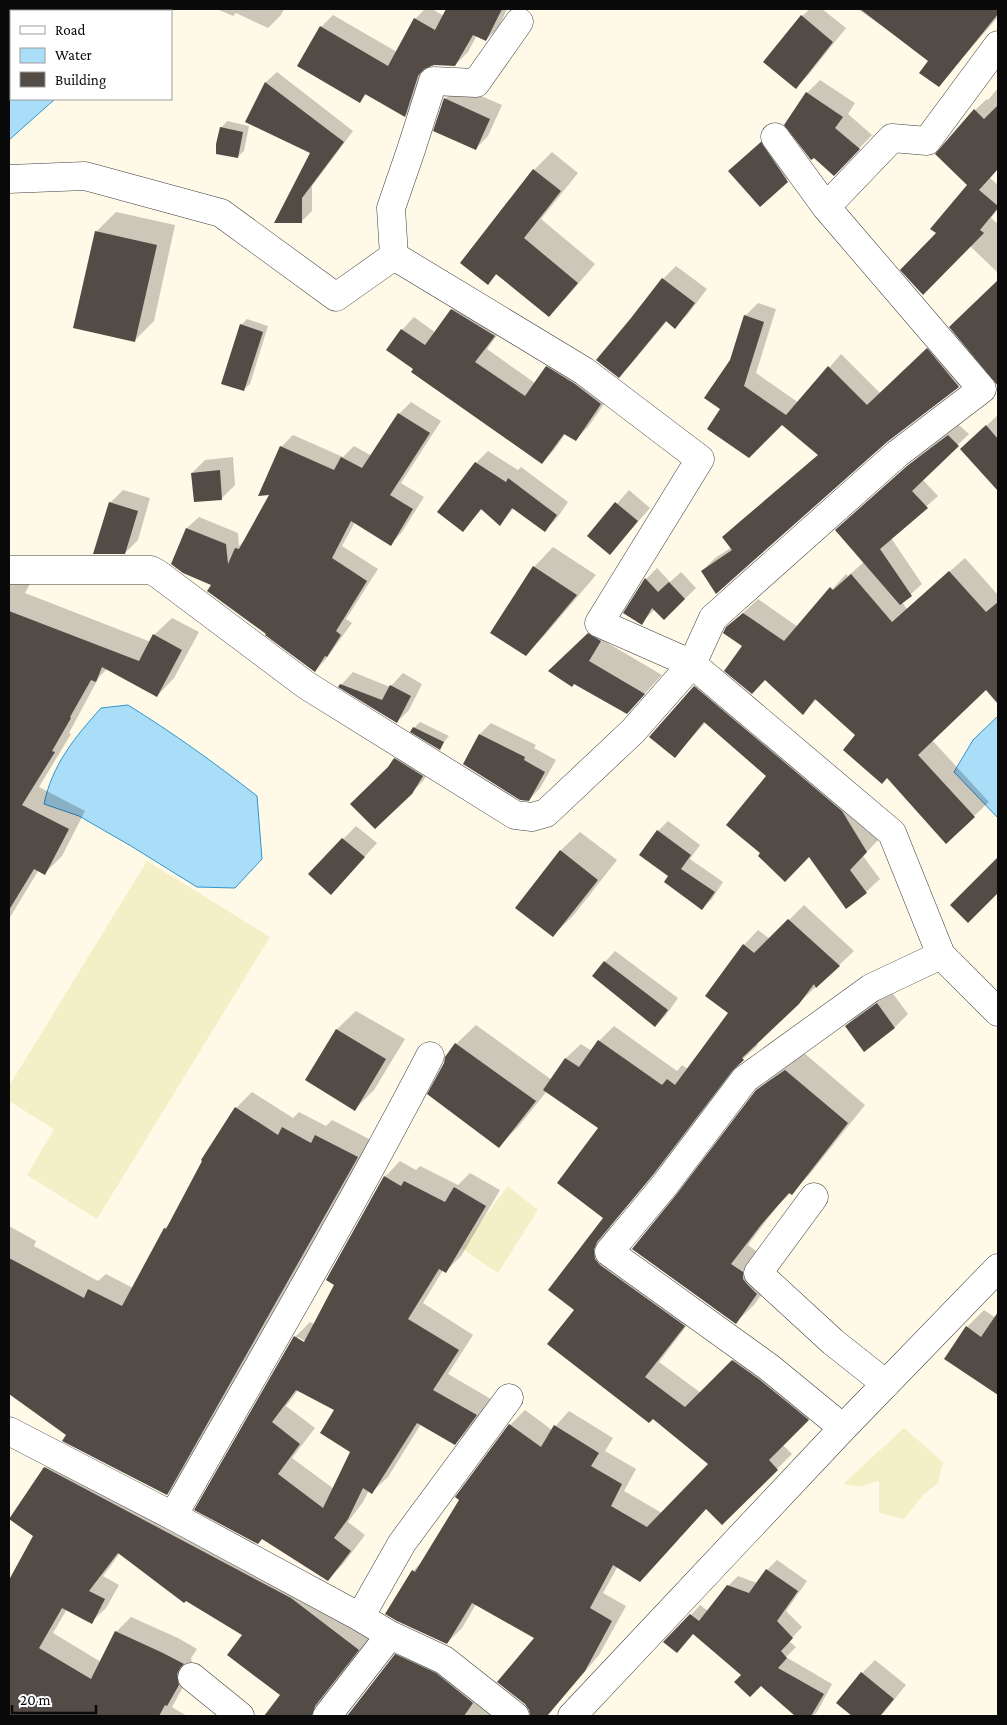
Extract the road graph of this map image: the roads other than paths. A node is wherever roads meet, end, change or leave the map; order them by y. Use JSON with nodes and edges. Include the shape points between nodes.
{"nodes":[{"id":1,"x":519,"y":22,"type":"dead end"},
{"id":2,"x":998,"y":45,"type":"edge"},
{"id":3,"x":775,"y":136,"type":"dead end"},
{"id":4,"x":9,"y":179,"type":"edge"},
{"id":5,"x":826,"y":206,"type":"junction"},
{"id":6,"x":394,"y":256,"type":"junction"},
{"id":7,"x":9,"y":570,"type":"edge"},
{"id":8,"x":692,"y":664,"type":"junction"},
{"id":9,"x":941,"y":955,"type":"junction"},
{"id":10,"x":998,"y":1012,"type":"edge"},
{"id":11,"x":430,"y":1056,"type":"dead end"},
{"id":12,"x":814,"y":1197,"type":"dead end"},
{"id":13,"x":998,"y":1268,"type":"edge"},
{"id":14,"x":886,"y":1384,"type":"junction"},
{"id":15,"x":509,"y":1398,"type":"dead end"},
{"id":16,"x":843,"y":1428,"type":"junction"},
{"id":17,"x":9,"y":1431,"type":"edge"},
{"id":18,"x":173,"y":1516,"type":"junction"},
{"id":19,"x":360,"y":1617,"type":"junction"},
{"id":20,"x":390,"y":1635,"type":"junction"},
{"id":21,"x":192,"y":1677,"type":"dead end"},
{"id":22,"x":240,"y":1716,"type":"edge"},
{"id":23,"x":327,"y":1716,"type":"edge"},
{"id":24,"x":515,"y":1716,"type":"edge"},
{"id":25,"x":572,"y":1716,"type":"edge"}],
"edges":[{"from":1,"to":6,"type":"street","via":[[476,83],[433,81],[391,208]]},
{"from":2,"to":5,"type":"street","via":[[927,141],[892,138]]},
{"from":3,"to":5,"type":"street"},
{"from":4,"to":6,"type":"street","via":[[85,176],[221,213],[336,297]]},
{"from":5,"to":8,"type":"street","via":[[982,389],[897,454],[713,618]]},
{"from":6,"to":8,"type":"street","via":[[584,371],[700,459],[599,623]]},
{"from":7,"to":8,"type":"street","via":[[151,570],[306,685],[515,815],[532,817],[546,813],[633,731]]},
{"from":8,"to":9,"type":"street","via":[[892,833]]},
{"from":9,"to":10,"type":"street"},
{"from":9,"to":16,"type":"street","via":[[871,988],[745,1079],[609,1252],[770,1368]]},
{"from":11,"to":18,"type":"street","via":[[330,1242]]},
{"from":12,"to":14,"type":"street","via":[[758,1273],[833,1342]]},
{"from":13,"to":14,"type":"street"},
{"from":14,"to":16,"type":"street"},
{"from":15,"to":19,"type":"street","via":[[402,1543]]},
{"from":16,"to":25,"type":"street"},
{"from":17,"to":18,"type":"street"},
{"from":18,"to":19,"type":"street"},
{"from":19,"to":20,"type":"street"},
{"from":20,"to":23,"type":"street"},
{"from":20,"to":24,"type":"street","via":[[444,1660]]},
{"from":21,"to":22,"type":"street"}]}
